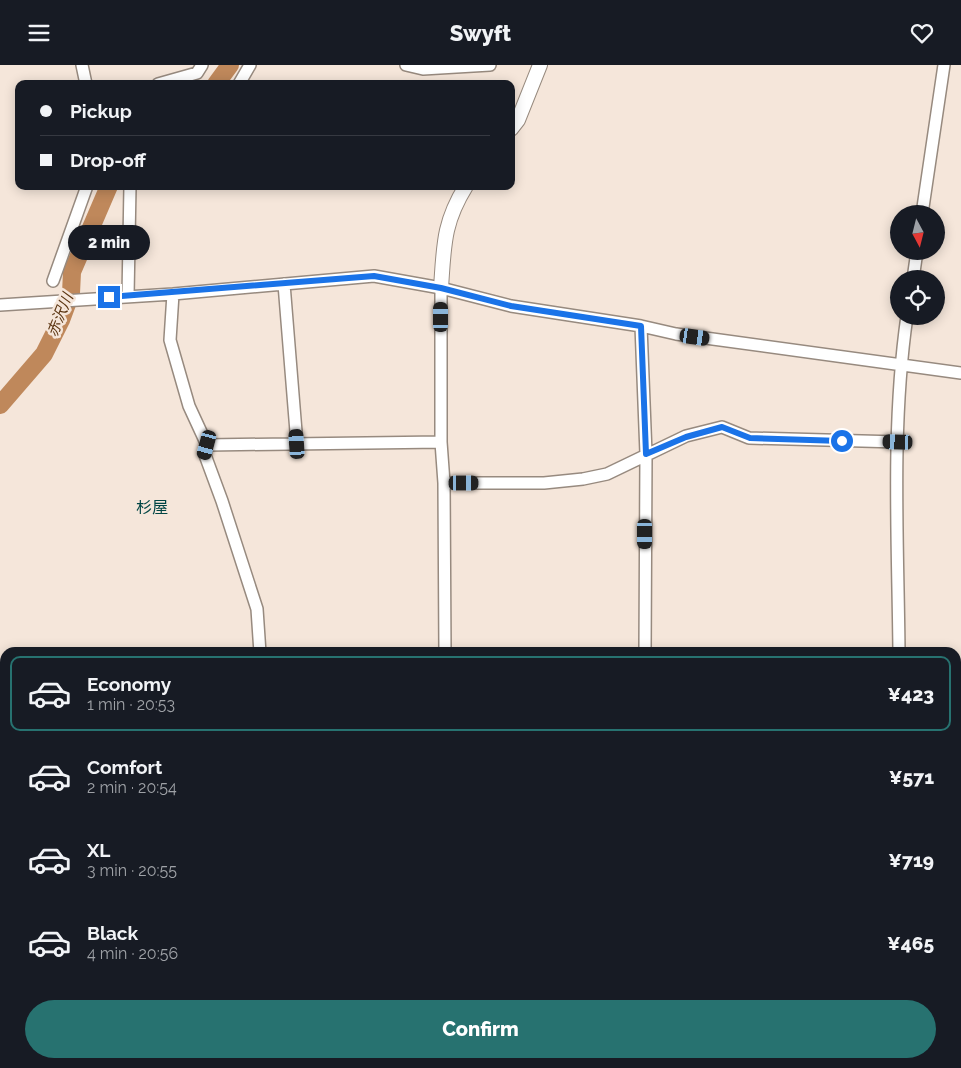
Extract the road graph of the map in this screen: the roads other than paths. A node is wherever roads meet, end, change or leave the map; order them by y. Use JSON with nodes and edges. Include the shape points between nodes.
{"nodes":[{"id":1,"x":82,"y":65,"type":"edge"},
{"id":2,"x":202,"y":65,"type":"edge"},
{"id":3,"x":250,"y":65,"type":"edge"},
{"id":4,"x":406,"y":65,"type":"edge"},
{"id":5,"x":490,"y":65,"type":"edge"},
{"id":6,"x":540,"y":65,"type":"edge"},
{"id":7,"x":944,"y":65,"type":"edge"},
{"id":8,"x":85,"y":80,"type":"edge"},
{"id":9,"x":172,"y":80,"type":"edge"},
{"id":10,"x":241,"y":80,"type":"edge"},
{"id":11,"x":515,"y":124,"type":"edge"},
{"id":12,"x":87,"y":190,"type":"edge"},
{"id":13,"x":130,"y":190,"type":"edge"},
{"id":14,"x":464,"y":190,"type":"edge"},
{"id":15,"x":923,"y":205,"type":"edge"},
{"id":16,"x":53,"y":281,"type":"dead end"},
{"id":17,"x":284,"y":284,"type":"junction"},
{"id":18,"x":441,"y":288,"type":"junction"},
{"id":19,"x":173,"y":294,"type":"junction"},
{"id":20,"x":128,"y":296,"type":"junction"},
{"id":21,"x":0,"y":305,"type":"edge"},
{"id":22,"x":906,"y":325,"type":"edge"},
{"id":23,"x":641,"y":326,"type":"junction"},
{"id":24,"x":900,"y":365,"type":"junction"},
{"id":25,"x":961,"y":373,"type":"edge"},
{"id":26,"x":441,"y":442,"type":"junction"},
{"id":27,"x":898,"y":442,"type":"junction"},
{"id":28,"x":297,"y":444,"type":"junction"},
{"id":29,"x":207,"y":445,"type":"junction"},
{"id":30,"x":646,"y":454,"type":"junction"},
{"id":31,"x":444,"y":483,"type":"junction"},
{"id":32,"x":259,"y":647,"type":"edge"},
{"id":33,"x":445,"y":647,"type":"edge"},
{"id":34,"x":645,"y":647,"type":"edge"},
{"id":35,"x":899,"y":647,"type":"edge"}],
"edges":[{"from":1,"to":8,"type":"street"},
{"from":2,"to":9,"type":"street","via":[[197,73]]},
{"from":3,"to":10,"type":"street"},
{"from":4,"to":5,"type":"street","via":[[423,69]]},
{"from":6,"to":11,"type":"street"},
{"from":7,"to":15,"type":"street"},
{"from":12,"to":16,"type":"street"},
{"from":13,"to":20,"type":"street"},
{"from":14,"to":18,"type":"street","via":[[446,228]]},
{"from":17,"to":18,"type":"street","via":[[374,276]]},
{"from":17,"to":19,"type":"street"},
{"from":17,"to":28,"type":"street"},
{"from":18,"to":23,"type":"street","via":[[511,306]]},
{"from":18,"to":26,"type":"street"},
{"from":19,"to":20,"type":"street"},
{"from":19,"to":29,"type":"street","via":[[170,340],[189,406]]},
{"from":20,"to":21,"type":"street"},
{"from":22,"to":24,"type":"street"},
{"from":23,"to":24,"type":"street","via":[[676,334]]},
{"from":23,"to":30,"type":"street"},
{"from":24,"to":25,"type":"street"},
{"from":24,"to":27,"type":"street"},
{"from":26,"to":28,"type":"street"},
{"from":26,"to":31,"type":"street"},
{"from":27,"to":30,"type":"street","via":[[750,438],[722,427],[686,437]]},
{"from":27,"to":35,"type":"street"},
{"from":28,"to":29,"type":"street"},
{"from":29,"to":32,"type":"street","via":[[205,455],[256,609]]},
{"from":30,"to":31,"type":"street","via":[[607,474],[583,479],[544,483]]},
{"from":30,"to":34,"type":"street"},
{"from":31,"to":33,"type":"street"}]}
